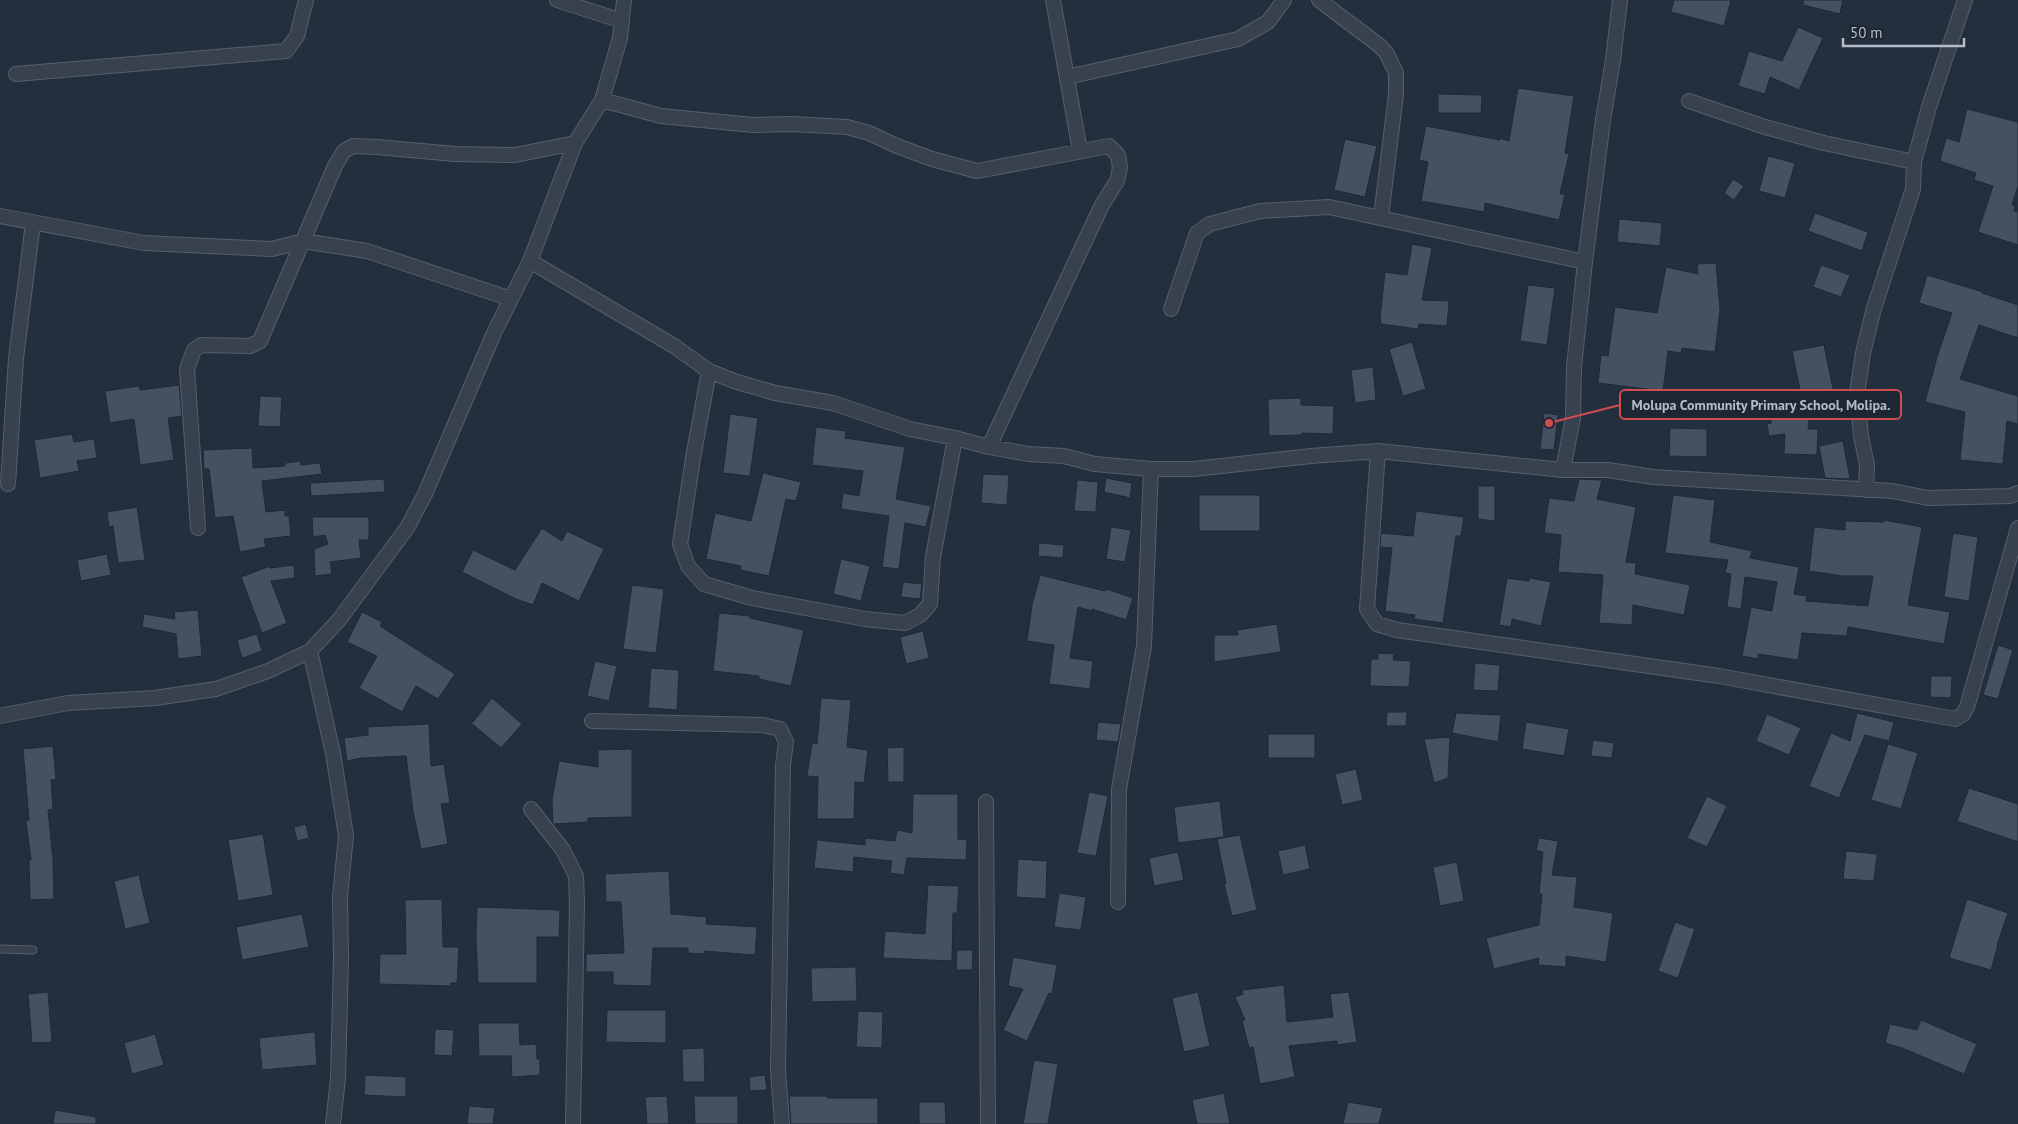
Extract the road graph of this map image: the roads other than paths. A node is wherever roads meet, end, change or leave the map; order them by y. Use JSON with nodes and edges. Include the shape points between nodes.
{"nodes":[{"id":1,"x":306,"y":0,"type":"edge"},
{"id":2,"x":557,"y":0,"type":"edge"},
{"id":3,"x":624,"y":0,"type":"edge"},
{"id":4,"x":1053,"y":0,"type":"edge"},
{"id":5,"x":1284,"y":0,"type":"edge"},
{"id":6,"x":1319,"y":0,"type":"edge"},
{"id":7,"x":1620,"y":0,"type":"edge"},
{"id":8,"x":1965,"y":0,"type":"edge"},
{"id":9,"x":622,"y":21,"type":"junction"},
{"id":10,"x":16,"y":74,"type":"dead end"},
{"id":11,"x":1067,"y":77,"type":"junction"},
{"id":12,"x":602,"y":100,"type":"junction"},
{"id":13,"x":1689,"y":101,"type":"dead end"},
{"id":14,"x":575,"y":143,"type":"junction"},
{"id":15,"x":1080,"y":151,"type":"junction"},
{"id":16,"x":1914,"y":162,"type":"junction"},
{"id":17,"x":0,"y":216,"type":"edge"},
{"id":18,"x":1381,"y":217,"type":"junction"},
{"id":19,"x":33,"y":222,"type":"junction"},
{"id":20,"x":303,"y":241,"type":"junction"},
{"id":21,"x":530,"y":261,"type":"junction"},
{"id":22,"x":1585,"y":262,"type":"junction"},
{"id":23,"x":511,"y":299,"type":"junction"},
{"id":24,"x":1171,"y":309,"type":"dead end"},
{"id":25,"x":709,"y":371,"type":"junction"},
{"id":26,"x":955,"y":438,"type":"junction"},
{"id":27,"x":989,"y":448,"type":"junction"},
{"id":28,"x":1378,"y":451,"type":"junction"},
{"id":29,"x":1151,"y":469,"type":"junction"},
{"id":30,"x":1563,"y":470,"type":"junction"},
{"id":31,"x":8,"y":484,"type":"dead end"},
{"id":32,"x":1866,"y":490,"type":"junction"},
{"id":33,"x":2018,"y":493,"type":"edge"},
{"id":34,"x":198,"y":528,"type":"dead end"},
{"id":35,"x":2018,"y":528,"type":"edge"},
{"id":36,"x":310,"y":651,"type":"junction"},
{"id":37,"x":0,"y":716,"type":"edge"},
{"id":38,"x":592,"y":721,"type":"dead end"},
{"id":39,"x":986,"y":802,"type":"dead end"},
{"id":40,"x":531,"y":809,"type":"dead end"},
{"id":41,"x":1118,"y":902,"type":"dead end"},
{"id":42,"x":0,"y":949,"type":"edge"},
{"id":43,"x":33,"y":950,"type":"dead end"},
{"id":44,"x":333,"y":1124,"type":"edge"},
{"id":45,"x":573,"y":1124,"type":"edge"},
{"id":46,"x":782,"y":1124,"type":"edge"},
{"id":47,"x":988,"y":1124,"type":"edge"}],
"edges":[{"from":1,"to":10,"type":"street","via":[[297,36],[286,51]]},
{"from":2,"to":9,"type":"street"},
{"from":3,"to":9,"type":"street"},
{"from":4,"to":11,"type":"street"},
{"from":5,"to":11,"type":"street","via":[[1268,22],[1238,38]]},
{"from":6,"to":18,"type":"street","via":[[1380,46],[1396,73]]},
{"from":7,"to":22,"type":"street"},
{"from":8,"to":16,"type":"street"},
{"from":9,"to":12,"type":"street"},
{"from":11,"to":15,"type":"street"},
{"from":12,"to":14,"type":"street"},
{"from":12,"to":15,"type":"street","via":[[661,116],[753,125],[847,127],[932,159],[977,171]]},
{"from":13,"to":16,"type":"street","via":[[1764,127]]},
{"from":14,"to":20,"type":"street","via":[[515,155],[353,146],[344,151],[335,166]]},
{"from":14,"to":21,"type":"street"},
{"from":15,"to":27,"type":"street","via":[[1110,146],[1118,155],[1117,181],[1102,205]]},
{"from":16,"to":32,"type":"street","via":[[1913,189],[1874,308],[1863,353],[1857,394],[1867,465]]},
{"from":17,"to":19,"type":"street"},
{"from":18,"to":22,"type":"street"},
{"from":18,"to":24,"type":"street","via":[[1329,207],[1260,211],[1210,224],[1197,233]]},
{"from":19,"to":20,"type":"street","via":[[144,243],[272,249]]},
{"from":19,"to":31,"type":"street","via":[[16,358]]},
{"from":20,"to":23,"type":"street","via":[[367,250]]},
{"from":20,"to":34,"type":"street","via":[[260,341],[250,346],[201,345],[194,350],[187,369]]},
{"from":21,"to":23,"type":"street"},
{"from":21,"to":25,"type":"street","via":[[674,346]]},
{"from":22,"to":30,"type":"street","via":[[1574,367],[1573,418]]},
{"from":23,"to":36,"type":"street","via":[[408,528],[339,620]]},
{"from":25,"to":26,"type":"street","via":[[775,393],[833,403],[910,429]]},
{"from":25,"to":26,"type":"street","via":[[680,544],[688,566],[704,584],[752,598],[865,619],[905,623],[920,615],[930,604],[933,557]]},
{"from":26,"to":27,"type":"street"},
{"from":27,"to":29,"type":"street"},
{"from":28,"to":29,"type":"street","via":[[1194,469]]},
{"from":28,"to":30,"type":"street"},
{"from":28,"to":35,"type":"street","via":[[1367,609],[1376,624],[1397,630],[1720,676],[1955,719],[1967,707]]},
{"from":29,"to":41,"type":"street","via":[[1144,646],[1119,789]]},
{"from":30,"to":32,"type":"street","via":[[1608,470],[1653,477]]},
{"from":32,"to":33,"type":"street","via":[[1928,498],[2010,496]]},
{"from":36,"to":37,"type":"street","via":[[268,671],[216,689],[155,698],[68,703]]},
{"from":36,"to":44,"type":"street","via":[[334,753],[346,836],[340,897],[338,1078]]},
{"from":38,"to":46,"type":"street","via":[[763,725],[780,729],[786,742],[778,1070]]},
{"from":39,"to":47,"type":"street"},
{"from":40,"to":45,"type":"street","via":[[563,850],[576,876]]},
{"from":42,"to":43,"type":"lane"}]}
